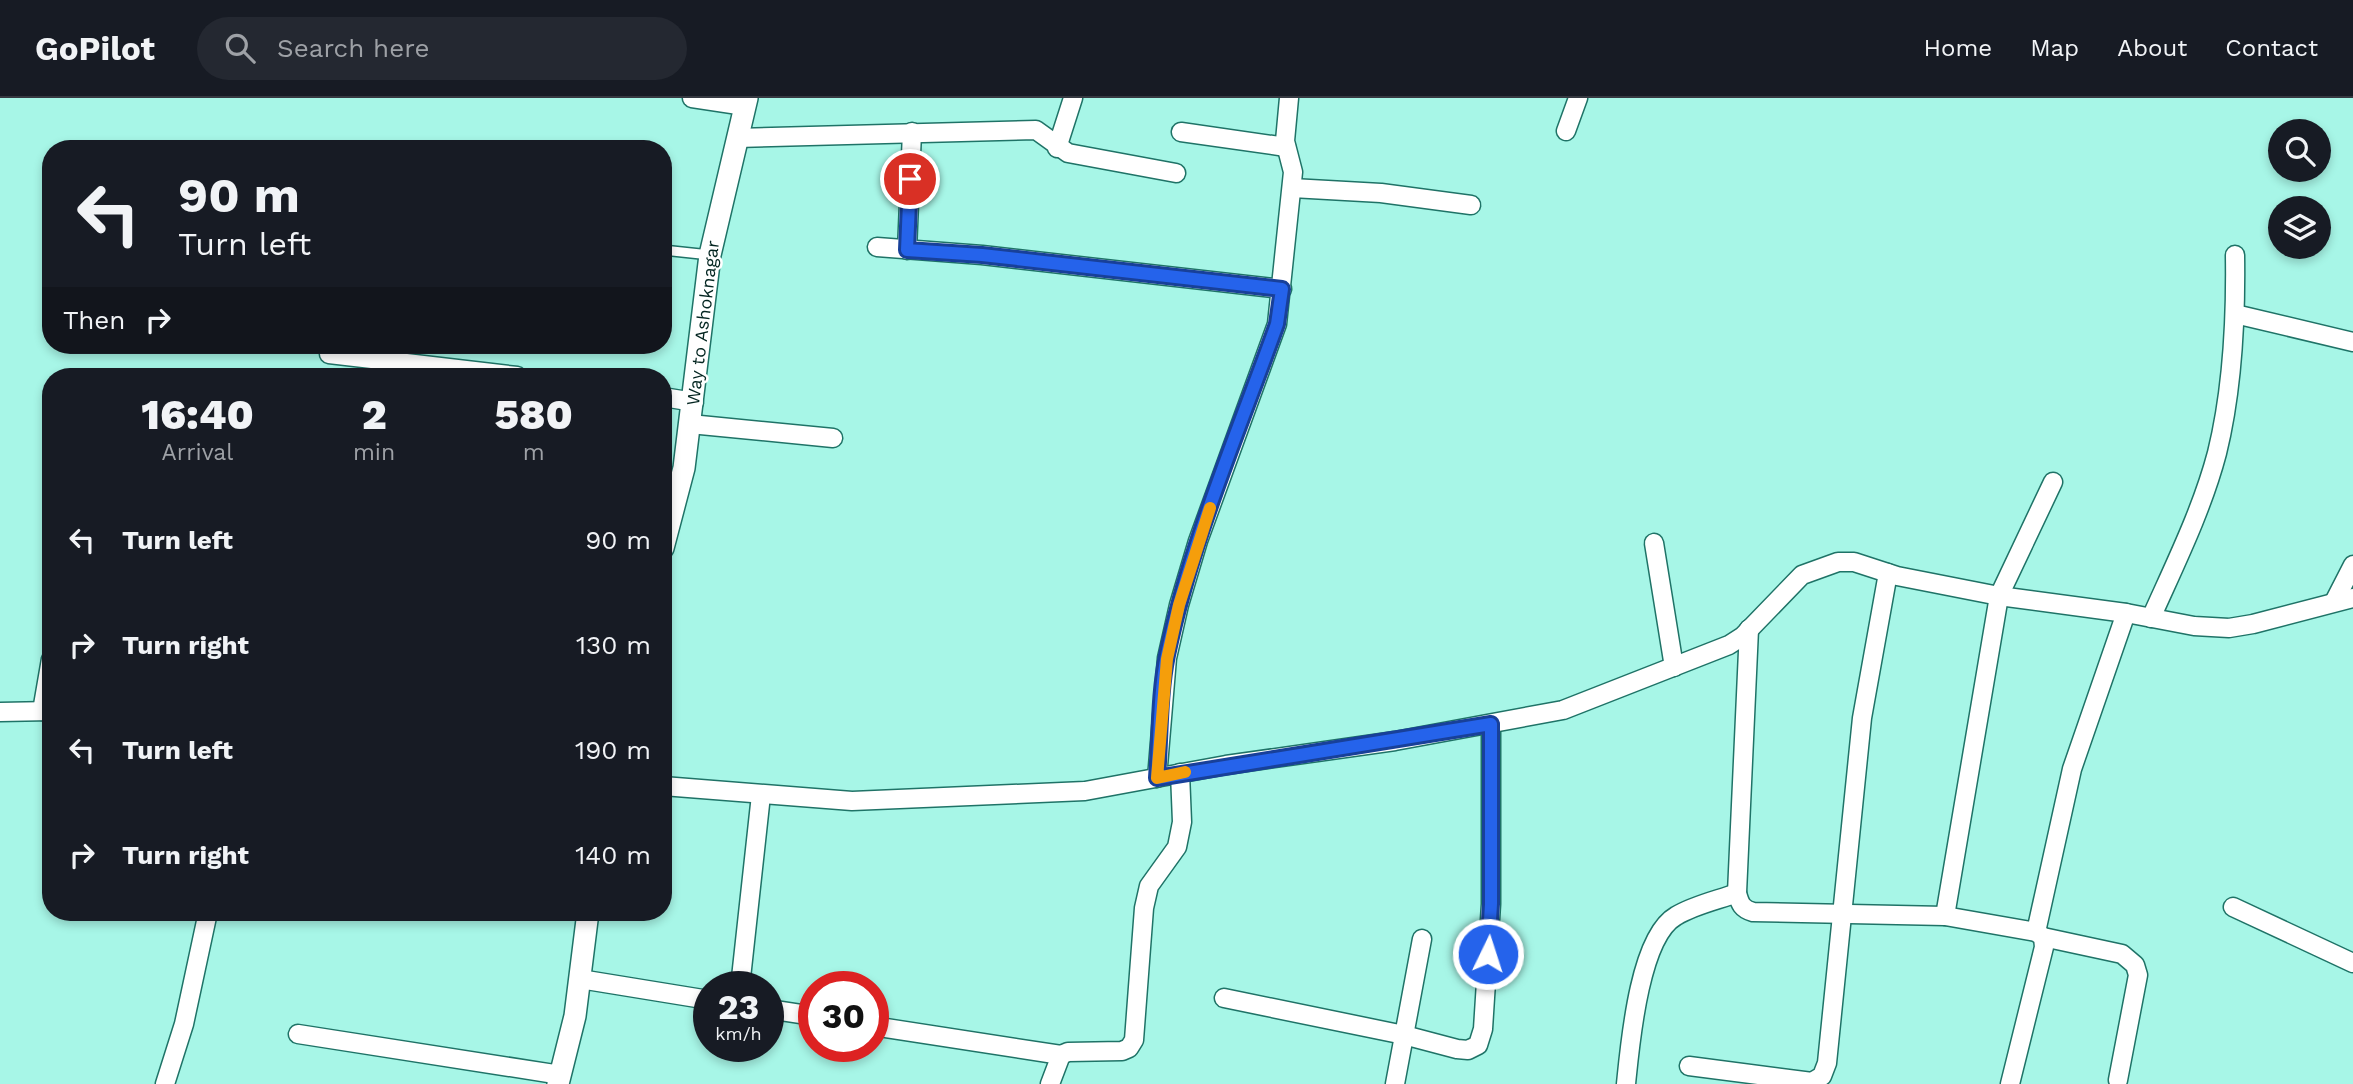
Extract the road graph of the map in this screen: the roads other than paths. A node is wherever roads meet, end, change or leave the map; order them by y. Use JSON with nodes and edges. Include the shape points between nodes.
{"nodes":[{"id":1,"x":692,"y":98,"type":"edge"},
{"id":2,"x":1073,"y":98,"type":"edge"},
{"id":3,"x":1289,"y":98,"type":"edge"},
{"id":4,"x":1578,"y":98,"type":"edge"},
{"id":5,"x":746,"y":102,"type":"edge"},
{"id":6,"x":1566,"y":131,"type":"dead end"},
{"id":7,"x":912,"y":132,"type":"junction"},
{"id":8,"x":1181,"y":132,"type":"dead end"},
{"id":9,"x":737,"y":138,"type":"junction"},
{"id":10,"x":1286,"y":147,"type":"junction"},
{"id":11,"x":1057,"y":148,"type":"junction"},
{"id":12,"x":1176,"y":173,"type":"dead end"},
{"id":13,"x":1292,"y":188,"type":"junction"},
{"id":14,"x":1471,"y":205,"type":"dead end"},
{"id":15,"x":877,"y":247,"type":"dead end"},
{"id":16,"x":907,"y":250,"type":"junction"},
{"id":17,"x":672,"y":251,"type":"edge"},
{"id":18,"x":710,"y":255,"type":"junction"},
{"id":19,"x":2235,"y":255,"type":"dead end"},
{"id":20,"x":1282,"y":289,"type":"junction"},
{"id":21,"x":2235,"y":313,"type":"junction"},
{"id":22,"x":2353,"y":342,"type":"edge"},
{"id":23,"x":329,"y":354,"type":"dead end"},
{"id":24,"x":449,"y":368,"type":"edge"},
{"id":25,"x":672,"y":398,"type":"edge"},
{"id":26,"x":694,"y":402,"type":"junction"},
{"id":27,"x":690,"y":424,"type":"junction"},
{"id":28,"x":832,"y":438,"type":"dead end"},
{"id":29,"x":2053,"y":482,"type":"dead end"},
{"id":30,"x":672,"y":514,"type":"edge"},
{"id":31,"x":1654,"y":543,"type":"dead end"},
{"id":32,"x":2353,"y":565,"type":"edge"},
{"id":33,"x":1888,"y":573,"type":"junction"},
{"id":34,"x":1999,"y":596,"type":"junction"},
{"id":35,"x":2353,"y":598,"type":"edge"},
{"id":36,"x":2334,"y":602,"type":"junction"},
{"id":37,"x":2126,"y":613,"type":"junction"},
{"id":38,"x":2151,"y":618,"type":"junction"},
{"id":39,"x":1749,"y":629,"type":"junction"},
{"id":40,"x":1674,"y":667,"type":"junction"},
{"id":41,"x":42,"y":711,"type":"edge"},
{"id":42,"x":0,"y":712,"type":"edge"},
{"id":43,"x":1491,"y":724,"type":"junction"},
{"id":44,"x":1180,"y":773,"type":"junction"},
{"id":45,"x":1157,"y":778,"type":"junction"},
{"id":46,"x":672,"y":787,"type":"edge"},
{"id":47,"x":761,"y":795,"type":"junction"},
{"id":48,"x":1737,"y":893,"type":"junction"},
{"id":49,"x":2233,"y":907,"type":"dead end"},
{"id":50,"x":1841,"y":914,"type":"junction"},
{"id":51,"x":1945,"y":916,"type":"junction"},
{"id":52,"x":206,"y":921,"type":"edge"},
{"id":53,"x":587,"y":921,"type":"edge"},
{"id":54,"x":2040,"y":934,"type":"junction"},
{"id":55,"x":1422,"y":939,"type":"dead end"},
{"id":56,"x":2353,"y":963,"type":"edge"},
{"id":57,"x":742,"y":971,"type":"edge"},
{"id":58,"x":580,"y":979,"type":"junction"},
{"id":59,"x":693,"y":997,"type":"edge"},
{"id":60,"x":1224,"y":998,"type":"dead end"},
{"id":61,"x":889,"y":1028,"type":"edge"},
{"id":62,"x":299,"y":1034,"type":"dead end"},
{"id":63,"x":1404,"y":1035,"type":"junction"},
{"id":64,"x":1061,"y":1055,"type":"junction"},
{"id":65,"x":1689,"y":1066,"type":"dead end"},
{"id":66,"x":560,"y":1079,"type":"edge"},
{"id":67,"x":2118,"y":1080,"type":"dead end"},
{"id":68,"x":1798,"y":1082,"type":"edge"},
{"id":69,"x":165,"y":1084,"type":"edge"},
{"id":70,"x":1049,"y":1084,"type":"edge"},
{"id":71,"x":1395,"y":1084,"type":"edge"},
{"id":72,"x":1626,"y":1084,"type":"edge"},
{"id":73,"x":2010,"y":1084,"type":"edge"}],
"edges":[{"from":1,"to":5,"type":"street"},
{"from":2,"to":11,"type":"street"},
{"from":3,"to":10,"type":"street"},
{"from":4,"to":6,"type":"street"},
{"from":5,"to":9,"type":"street","name":"Way to Ashoknagar"},
{"from":7,"to":9,"type":"street"},
{"from":7,"to":11,"type":"street","via":[[1036,130]]},
{"from":7,"to":16,"type":"street"},
{"from":8,"to":10,"type":"street"},
{"from":9,"to":18,"type":"street","name":"Way to Ashoknagar"},
{"from":10,"to":13,"type":"street"},
{"from":11,"to":12,"type":"street"},
{"from":13,"to":14,"type":"street"},
{"from":13,"to":20,"type":"street"},
{"from":15,"to":16,"type":"street"},
{"from":16,"to":20,"type":"street"},
{"from":17,"to":18,"type":"lane"},
{"from":18,"to":26,"type":"street","name":"Way to Ashoknagar"},
{"from":19,"to":21,"type":"street"},
{"from":20,"to":45,"type":"street","via":[[1277,324],[1179,605],[1167,659]]},
{"from":21,"to":22,"type":"street"},
{"from":21,"to":38,"type":"street","via":[[2230,384],[2217,453],[2196,516]]},
{"from":23,"to":24,"type":"street"},
{"from":25,"to":26,"type":"street"},
{"from":26,"to":27,"type":"street","name":"Way to Ashoknagar"},
{"from":27,"to":28,"type":"street"},
{"from":27,"to":30,"type":"street","name":"Way to Ashoknagar"},
{"from":29,"to":34,"type":"street"},
{"from":31,"to":40,"type":"street"},
{"from":32,"to":36,"type":"street"},
{"from":33,"to":34,"type":"street"},
{"from":33,"to":39,"type":"street","via":[[1854,562],[1823,566],[1802,575]]},
{"from":33,"to":50,"type":"street","via":[[1862,718]]},
{"from":34,"to":37,"type":"street"},
{"from":34,"to":51,"type":"street"},
{"from":35,"to":36,"type":"street"},
{"from":36,"to":38,"type":"street","via":[[2229,628]]},
{"from":37,"to":38,"type":"street"},
{"from":37,"to":54,"type":"street","via":[[2072,769]]},
{"from":39,"to":40,"type":"street","via":[[1729,645]]},
{"from":39,"to":48,"type":"street"},
{"from":40,"to":43,"type":"street","via":[[1563,710]]},
{"from":41,"to":42,"type":"street"},
{"from":43,"to":44,"type":"street"},
{"from":43,"to":63,"type":"street","via":[[1491,904],[1483,1029],[1478,1045],[1468,1050]]},
{"from":44,"to":45,"type":"street"},
{"from":44,"to":64,"type":"street","via":[[1182,822],[1177,847],[1149,886],[1144,908],[1134,1040],[1122,1051]]},
{"from":45,"to":47,"type":"street","via":[[1048,794],[852,801]]},
{"from":46,"to":47,"type":"street"},
{"from":47,"to":57,"type":"street"},
{"from":48,"to":50,"type":"street","via":[[1740,904],[1753,912]]},
{"from":48,"to":72,"type":"street","via":[[1675,916],[1661,933],[1635,1002]]},
{"from":49,"to":56,"type":"street"},
{"from":50,"to":51,"type":"street"},
{"from":50,"to":68,"type":"street","via":[[1827,1063],[1822,1076]]},
{"from":51,"to":54,"type":"street"},
{"from":52,"to":69,"type":"street","via":[[184,1024]]},
{"from":53,"to":58,"type":"street"},
{"from":54,"to":67,"type":"street","via":[[2122,954],[2135,965],[2138,975]]},
{"from":54,"to":73,"type":"street","via":[[2044,947]]},
{"from":55,"to":63,"type":"street"},
{"from":58,"to":59,"type":"street"},
{"from":58,"to":66,"type":"street"},
{"from":60,"to":63,"type":"street"},
{"from":61,"to":64,"type":"street"},
{"from":62,"to":66,"type":"street"},
{"from":63,"to":71,"type":"street"},
{"from":64,"to":70,"type":"street"},
{"from":65,"to":68,"type":"street"}]}
